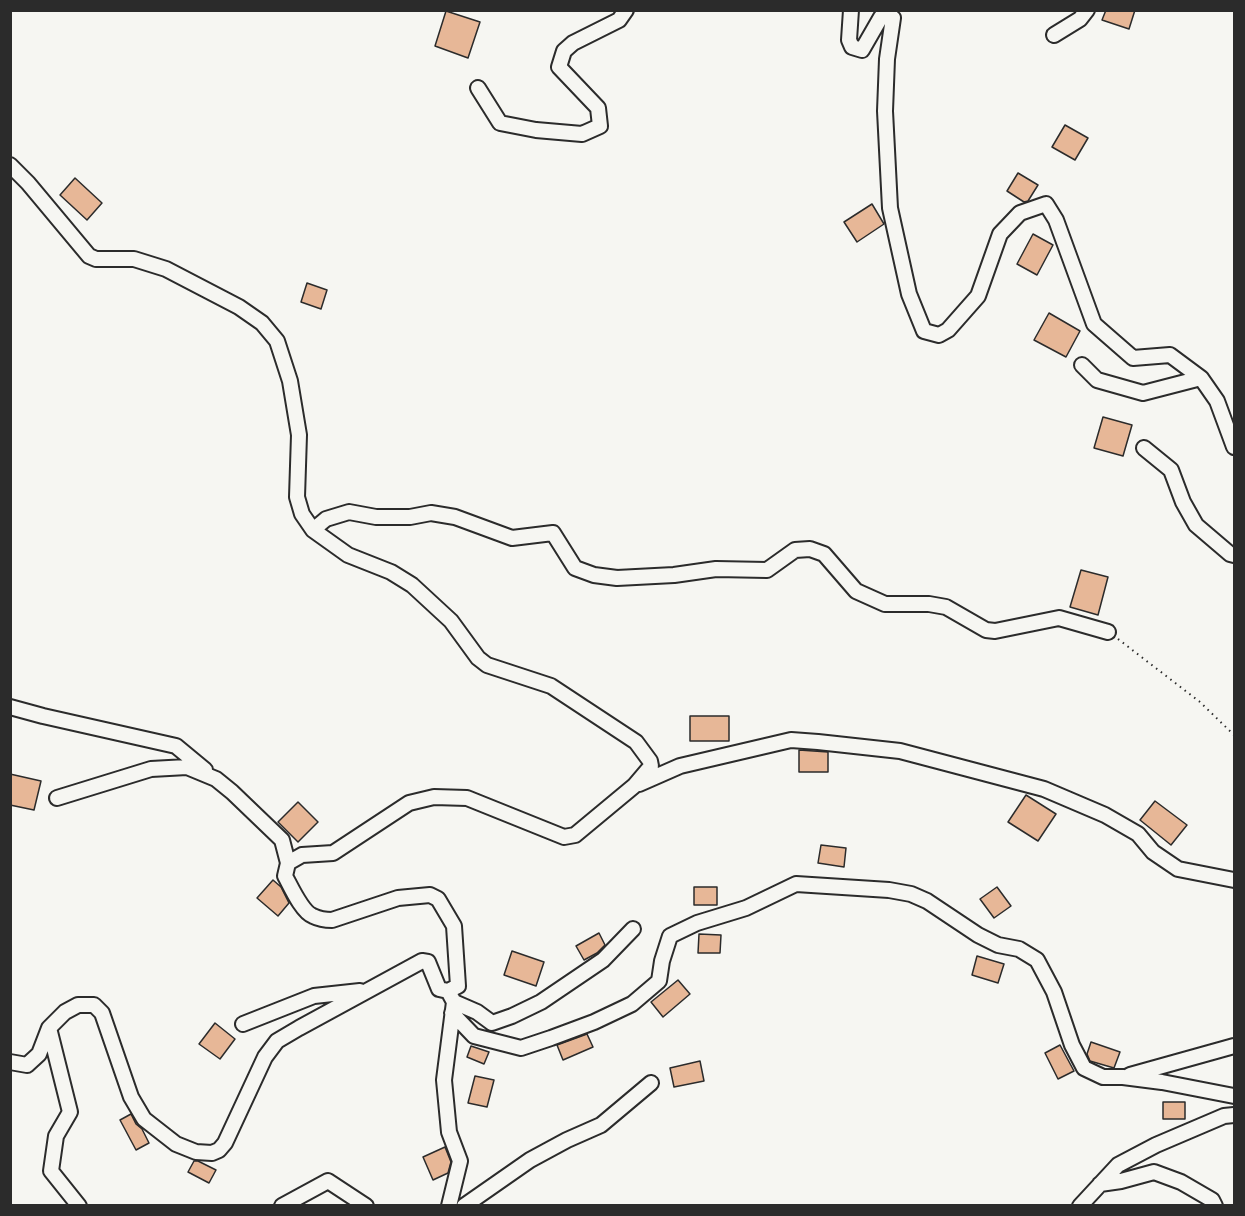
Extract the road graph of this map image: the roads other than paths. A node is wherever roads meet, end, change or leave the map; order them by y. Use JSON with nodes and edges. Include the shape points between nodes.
{"nodes":[{"id":1,"x":626,"y":10,"type":"edge"},
{"id":2,"x":851,"y":10,"type":"edge"},
{"id":3,"x":1088,"y":10,"type":"edge"},
{"id":4,"x":1054,"y":36,"type":"dead end"},
{"id":5,"x":478,"y":88,"type":"dead end"},
{"id":6,"x":10,"y":165,"type":"edge"},
{"id":7,"x":1082,"y":364,"type":"dead end"},
{"id":8,"x":1201,"y":378,"type":"junction"},
{"id":9,"x":1234,"y":447,"type":"edge"},
{"id":10,"x":1144,"y":448,"type":"dead end"},
{"id":11,"x":313,"y":530,"type":"junction"},
{"id":12,"x":1234,"y":555,"type":"edge"},
{"id":13,"x":1108,"y":632,"type":"road end"},
{"id":14,"x":10,"y":707,"type":"edge"},
{"id":15,"x":216,"y":779,"type":"junction"},
{"id":16,"x":634,"y":786,"type":"junction"},
{"id":17,"x":57,"y":798,"type":"dead end"},
{"id":18,"x":288,"y":863,"type":"junction"},
{"id":19,"x":1234,"y":880,"type":"edge"},
{"id":20,"x":633,"y":929,"type":"dead end"},
{"id":21,"x":368,"y":991,"type":"junction"},
{"id":22,"x":452,"y":1002,"type":"junction"},
{"id":23,"x":243,"y":1024,"type":"dead end"},
{"id":24,"x":50,"y":1028,"type":"junction"},
{"id":25,"x":1234,"y":1046,"type":"edge"},
{"id":26,"x":10,"y":1062,"type":"edge"},
{"id":27,"x":1123,"y":1077,"type":"junction"},
{"id":28,"x":651,"y":1083,"type":"dead end"},
{"id":29,"x":1234,"y":1096,"type":"edge"},
{"id":30,"x":1234,"y":1115,"type":"edge"},
{"id":31,"x":1100,"y":1184,"type":"junction"},
{"id":32,"x":79,"y":1206,"type":"edge"},
{"id":33,"x":282,"y":1206,"type":"edge"},
{"id":34,"x":366,"y":1206,"type":"edge"},
{"id":35,"x":449,"y":1206,"type":"edge"},
{"id":36,"x":464,"y":1206,"type":"edge"},
{"id":37,"x":1080,"y":1206,"type":"edge"},
{"id":38,"x":1215,"y":1206,"type":"edge"}],
"edges":[{"from":1,"to":5,"type":"street","via":[[619,20],[573,43],[564,51],[559,67],[598,108],[600,126],[582,134],[500,123]]},
{"from":2,"to":8,"type":"street","via":[[849,40],[852,47],[862,50],[881,17],[888,14],[892,18],[885,111],[890,208],[909,294],[924,331],[939,335],[948,330],[978,296],[999,234],[1020,213],[1046,204],[1056,220],[1094,324],[1132,358],[1170,355]]},
{"from":3,"to":4,"type":"street"},
{"from":6,"to":11,"type":"street","via":[[89,256],[134,259],[166,269],[239,307],[262,323],[277,341],[290,381],[299,435],[297,497]]},
{"from":7,"to":8,"type":"street","via":[[1097,380],[1143,393]]},
{"from":8,"to":9,"type":"street","via":[[1217,402]]},
{"from":10,"to":12,"type":"street","via":[[1171,470],[1196,525]]},
{"from":11,"to":13,"type":"street","via":[[327,519],[349,512],[376,517],[431,513],[455,517],[512,538],[553,533],[575,568],[594,576],[617,578],[717,569],[767,570],[795,550],[810,549],[824,554],[856,591],[885,604],[946,607],[986,630],[1059,618]]},
{"from":11,"to":16,"type":"street","via":[[348,555],[412,585],[451,621],[487,665],[551,686],[636,742],[651,766]]},
{"from":14,"to":15,"type":"street","via":[[176,746]]},
{"from":15,"to":17,"type":"street","via":[[187,767],[151,769]]},
{"from":15,"to":18,"type":"street","via":[[282,840]]},
{"from":16,"to":18,"type":"street","via":[[575,835],[564,837],[467,798],[434,797],[410,803],[333,853],[302,855]]},
{"from":16,"to":19,"type":"street","via":[[680,766],[791,740],[900,751],[1044,789],[1138,834],[1153,852],[1178,869]]},
{"from":18,"to":22,"type":"street","via":[[285,876],[300,902],[310,916],[324,920],[398,898],[430,895],[438,899],[454,926],[458,986]]},
{"from":20,"to":22,"type":"street","via":[[603,960],[541,1002],[512,1016],[492,1023]]},
{"from":21,"to":22,"type":"street","via":[[422,961],[428,962],[439,989]]},
{"from":21,"to":23,"type":"street","via":[[314,996]]},
{"from":21,"to":24,"type":"street","via":[[277,1041],[265,1057],[225,1143],[212,1153],[176,1144],[144,1119],[131,1097],[102,1013],[94,1005],[78,1005]]},
{"from":22,"to":27,"type":"street","via":[[474,1036],[521,1048],[632,1004],[658,981],[670,936],[697,923],[746,908],[796,884],[889,890],[927,901],[978,935],[998,945],[1019,949],[1037,960],[1084,1068],[1103,1077]]},
{"from":22,"to":35,"type":"street","via":[[444,1080],[449,1131],[460,1161]]},
{"from":24,"to":26,"type":"street","via":[[39,1054],[27,1065]]},
{"from":24,"to":32,"type":"street","via":[[70,1112],[56,1136],[51,1171]]},
{"from":25,"to":27,"type":"street"},
{"from":27,"to":29,"type":"street"},
{"from":28,"to":36,"type":"street","via":[[601,1125],[530,1160]]},
{"from":30,"to":31,"type":"street","via":[[1156,1144],[1118,1165]]},
{"from":31,"to":37,"type":"street"},
{"from":31,"to":38,"type":"street","via":[[1154,1172],[1181,1182],[1212,1200]]},
{"from":33,"to":34,"type":"street","via":[[328,1181]]}]}
